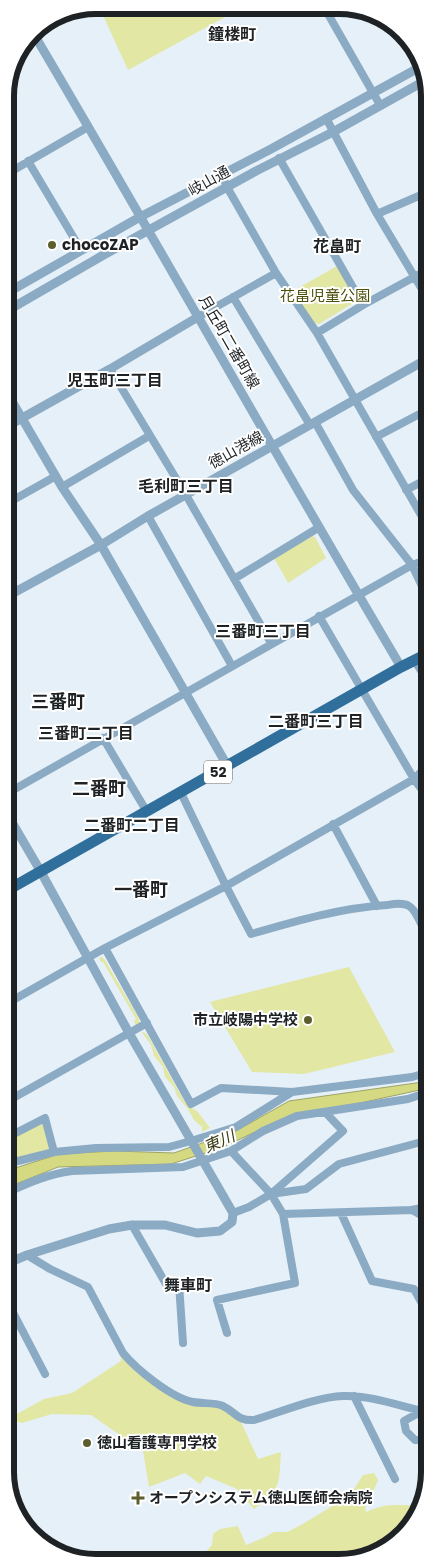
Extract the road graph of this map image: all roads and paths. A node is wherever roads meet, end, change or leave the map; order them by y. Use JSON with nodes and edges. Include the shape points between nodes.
{"nodes":[{"id":1,"x":328,"y":14,"type":"edge"},
{"id":2,"x":37,"y":40,"type":"edge"},
{"id":3,"x":417,"y":69,"type":"edge"},
{"id":4,"x":420,"y":82,"type":"edge"},
{"id":5,"x":374,"y":92,"type":"junction"},
{"id":6,"x":380,"y":105,"type":"junction"},
{"id":7,"x":326,"y":118,"type":"junction"},
{"id":8,"x":88,"y":127,"type":"junction"},
{"id":9,"x":333,"y":132,"type":"junction"},
{"id":10,"x":279,"y":158,"type":"junction"},
{"id":11,"x":28,"y":162,"type":"junction"},
{"id":12,"x":14,"y":170,"type":"edge"},
{"id":13,"x":222,"y":175,"type":"junction"},
{"id":14,"x":227,"y":187,"type":"junction"},
{"id":15,"x":421,"y":195,"type":"edge"},
{"id":16,"x":377,"y":214,"type":"junction"},
{"id":17,"x":140,"y":217,"type":"junction"},
{"id":18,"x":148,"y":232,"type":"junction"},
{"id":19,"x":81,"y":250,"type":"junction"},
{"id":20,"x":276,"y":273,"type":"junction"},
{"id":21,"x":421,"y":273,"type":"edge"},
{"id":22,"x":413,"y":277,"type":"junction"},
{"id":23,"x":14,"y":289,"type":"edge"},
{"id":24,"x":421,"y":289,"type":"edge"},
{"id":25,"x":233,"y":297,"type":"junction"},
{"id":26,"x":363,"y":305,"type":"junction"},
{"id":27,"x":14,"y":307,"type":"edge"},
{"id":28,"x":198,"y":317,"type":"junction"},
{"id":29,"x":317,"y":333,"type":"junction"},
{"id":30,"x":421,"y":362,"type":"edge"},
{"id":31,"x":110,"y":369,"type":"junction"},
{"id":32,"x":354,"y":400,"type":"junction"},
{"id":33,"x":14,"y":405,"type":"edge"},
{"id":34,"x":421,"y":412,"type":"edge"},
{"id":35,"x":21,"y":418,"type":"junction"},
{"id":36,"x":14,"y":422,"type":"edge"},
{"id":37,"x":312,"y":423,"type":"junction"},
{"id":38,"x":149,"y":436,"type":"junction"},
{"id":39,"x":376,"y":437,"type":"junction"},
{"id":40,"x":273,"y":446,"type":"junction"},
{"id":41,"x":56,"y":476,"type":"junction"},
{"id":42,"x":421,"y":482,"type":"edge"},
{"id":43,"x":62,"y":486,"type":"junction"},
{"id":44,"x":406,"y":490,"type":"junction"},
{"id":45,"x":186,"y":495,"type":"junction"},
{"id":46,"x":14,"y":500,"type":"edge"},
{"id":47,"x":421,"y":515,"type":"edge"},
{"id":48,"x":148,"y":516,"type":"junction"},
{"id":49,"x":318,"y":528,"type":"junction"},
{"id":50,"x":101,"y":545,"type":"junction"},
{"id":51,"x":421,"y":562,"type":"edge"},
{"id":52,"x":412,"y":565,"type":"junction"},
{"id":53,"x":234,"y":579,"type":"junction"},
{"id":54,"x":421,"y":584,"type":"edge"},
{"id":55,"x":14,"y":588,"type":"edge"},
{"id":56,"x":16,"y":591,"type":"joint"},
{"id":57,"x":358,"y":595,"type":"junction"},
{"id":58,"x":319,"y":616,"type":"junction"},
{"id":59,"x":271,"y":644,"type":"junction"},
{"id":60,"x":421,"y":658,"type":"edge"},
{"id":61,"x":415,"y":661,"type":"junction"},
{"id":62,"x":232,"y":666,"type":"junction"},
{"id":63,"x":401,"y":668,"type":"junction"},
{"id":64,"x":421,"y":670,"type":"edge"},
{"id":65,"x":362,"y":690,"type":"junction"},
{"id":66,"x":185,"y":693,"type":"junction"},
{"id":67,"x":103,"y":738,"type":"junction"},
{"id":68,"x":228,"y":767,"type":"junction"},
{"id":69,"x":421,"y":772,"type":"edge"},
{"id":70,"x":414,"y":779,"type":"junction"},
{"id":71,"x":421,"y":788,"type":"edge"},
{"id":72,"x":14,"y":789,"type":"edge"},
{"id":73,"x":180,"y":793,"type":"junction"},
{"id":74,"x":147,"y":812,"type":"junction"},
{"id":75,"x":333,"y":824,"type":"junction"},
{"id":76,"x":14,"y":826,"type":"edge"},
{"id":77,"x":41,"y":872,"type":"junction"},
{"id":78,"x":226,"y":886,"type":"junction"},
{"id":79,"x":14,"y":887,"type":"edge"},
{"id":80,"x":377,"y":906,"type":"junction"},
{"id":81,"x":421,"y":920,"type":"edge"},
{"id":82,"x":106,"y":948,"type":"junction"},
{"id":83,"x":88,"y":958,"type":"junction"},
{"id":84,"x":14,"y":1000,"type":"edge"},
{"id":85,"x":147,"y":1023,"type":"junction"},
{"id":86,"x":129,"y":1034,"type":"junction"},
{"id":87,"x":421,"y":1074,"type":"edge"},
{"id":88,"x":292,"y":1092,"type":"junction"},
{"id":89,"x":421,"y":1095,"type":"edge"},
{"id":90,"x":14,"y":1098,"type":"edge"},
{"id":91,"x":325,"y":1112,"type":"junction"},
{"id":92,"x":14,"y":1134,"type":"edge"},
{"id":93,"x":191,"y":1141,"type":"junction"},
{"id":94,"x":421,"y":1142,"type":"edge"},
{"id":95,"x":231,"y":1151,"type":"junction"},
{"id":96,"x":54,"y":1152,"type":"junction"},
{"id":97,"x":203,"y":1160,"type":"junction"},
{"id":98,"x":14,"y":1162,"type":"edge"},
{"id":99,"x":14,"y":1189,"type":"edge"},
{"id":100,"x":271,"y":1194,"type":"junction"},
{"id":101,"x":421,"y":1208,"type":"edge"},
{"id":102,"x":412,"y":1210,"type":"junction"},
{"id":103,"x":232,"y":1213,"type":"junction"},
{"id":104,"x":341,"y":1213,"type":"junction"},
{"id":105,"x":283,"y":1214,"type":"junction"},
{"id":106,"x":421,"y":1215,"type":"edge"},
{"id":107,"x":132,"y":1225,"type":"junction"},
{"id":108,"x":27,"y":1255,"type":"junction"},
{"id":109,"x":14,"y":1261,"type":"edge"},
{"id":110,"x":421,"y":1302,"type":"edge"},
{"id":111,"x":14,"y":1314,"type":"edge"},
{"id":112,"x":227,"y":1333,"type":"dead end"},
{"id":113,"x":183,"y":1343,"type":"dead end"},
{"id":114,"x":45,"y":1374,"type":"dead end"},
{"id":115,"x":354,"y":1396,"type":"junction"},
{"id":116,"x":421,"y":1411,"type":"edge"},
{"id":117,"x":421,"y":1414,"type":"edge"},
{"id":118,"x":421,"y":1440,"type":"edge"},
{"id":119,"x":396,"y":1479,"type":"dead end"}],
"edges":[{"from":1,"to":5,"type":"street"},
{"from":2,"to":8,"type":"street","name":"月丘町二番町線"},
{"from":3,"to":5,"type":"street","name":"岐山通"},
{"from":4,"to":6,"type":"street","name":"岐山通"},
{"from":5,"to":6,"type":"street"},
{"from":5,"to":7,"type":"street","name":"岐山通"},
{"from":6,"to":9,"type":"street","name":"岐山通"},
{"from":7,"to":9,"type":"street"},
{"from":7,"to":13,"type":"street","name":"岐山通"},
{"from":8,"to":11,"type":"street"},
{"from":8,"to":17,"type":"street","name":"月丘町二番町線"},
{"from":9,"to":10,"type":"street","name":"岐山通"},
{"from":9,"to":16,"type":"street"},
{"from":10,"to":14,"type":"street","name":"岐山通"},
{"from":10,"to":26,"type":"street"},
{"from":11,"to":12,"type":"street"},
{"from":11,"to":19,"type":"street"},
{"from":13,"to":14,"type":"street"},
{"from":13,"to":17,"type":"street","name":"岐山通"},
{"from":14,"to":18,"type":"street","name":"岐山通"},
{"from":14,"to":20,"type":"street"},
{"from":15,"to":16,"type":"street"},
{"from":16,"to":22,"type":"street"},
{"from":17,"to":18,"type":"street","name":"月丘町二番町線"},
{"from":17,"to":19,"type":"street","name":"岐山通"},
{"from":18,"to":27,"type":"street","name":"岐山通"},
{"from":18,"to":28,"type":"street","name":"月丘町二番町線"},
{"from":19,"to":23,"type":"street","name":"岐山通"},
{"from":20,"to":25,"type":"street"},
{"from":20,"to":29,"type":"street"},
{"from":21,"to":22,"type":"street"},
{"from":22,"to":24,"type":"street"},
{"from":22,"to":26,"type":"street"},
{"from":25,"to":28,"type":"street"},
{"from":25,"to":37,"type":"street"},
{"from":26,"to":29,"type":"street"},
{"from":28,"to":31,"type":"street"},
{"from":28,"to":40,"type":"street","name":"月丘町二番町線"},
{"from":29,"to":32,"type":"street"},
{"from":30,"to":32,"type":"street","name":"徳山港線"},
{"from":31,"to":35,"type":"street"},
{"from":31,"to":38,"type":"street"},
{"from":32,"to":37,"type":"street","name":"徳山港線"},
{"from":32,"to":39,"type":"street"},
{"from":33,"to":35,"type":"street"},
{"from":34,"to":39,"type":"street"},
{"from":35,"to":36,"type":"street"},
{"from":35,"to":41,"type":"street"},
{"from":37,"to":40,"type":"street","name":"徳山港線"},
{"from":37,"to":52,"type":"street","via":[[353,490]]},
{"from":38,"to":43,"type":"street"},
{"from":38,"to":45,"type":"street"},
{"from":39,"to":44,"type":"street"},
{"from":40,"to":45,"type":"street","name":"徳山港線"},
{"from":40,"to":49,"type":"street","name":"月丘町二番町線"},
{"from":41,"to":43,"type":"street"},
{"from":41,"to":46,"type":"street"},
{"from":42,"to":44,"type":"street"},
{"from":43,"to":50,"type":"street"},
{"from":44,"to":47,"type":"street"},
{"from":45,"to":48,"type":"street","name":"徳山港線"},
{"from":45,"to":53,"type":"street"},
{"from":48,"to":50,"type":"street","name":"徳山港線"},
{"from":48,"to":62,"type":"street"},
{"from":49,"to":53,"type":"street"},
{"from":49,"to":57,"type":"street","name":"月丘町二番町線"},
{"from":50,"to":56,"type":"street","name":"徳山港線"},
{"from":50,"to":66,"type":"street"},
{"from":51,"to":52,"type":"street"},
{"from":52,"to":54,"type":"street"},
{"from":52,"to":57,"type":"street"},
{"from":53,"to":59,"type":"street"},
{"from":55,"to":56,"type":"street"},
{"from":57,"to":58,"type":"street"},
{"from":57,"to":63,"type":"street","name":"月丘町二番町線"},
{"from":58,"to":59,"type":"street"},
{"from":58,"to":65,"type":"street"},
{"from":59,"to":62,"type":"street"},
{"from":60,"to":61,"type":"main road","number":"52"},
{"from":61,"to":63,"type":"main road","number":"52"},
{"from":61,"to":64,"type":"street"},
{"from":62,"to":66,"type":"street"},
{"from":63,"to":65,"type":"main road","number":"52"},
{"from":65,"to":68,"type":"main road","number":"52"},
{"from":65,"to":70,"type":"street"},
{"from":66,"to":67,"type":"street"},
{"from":66,"to":68,"type":"street"},
{"from":67,"to":72,"type":"street"},
{"from":67,"to":74,"type":"street"},
{"from":68,"to":73,"type":"main road","number":"52"},
{"from":69,"to":70,"type":"street"},
{"from":70,"to":71,"type":"street"},
{"from":70,"to":75,"type":"street"},
{"from":73,"to":74,"type":"main road","number":"52"},
{"from":73,"to":78,"type":"street"},
{"from":74,"to":77,"type":"main road","number":"52"},
{"from":75,"to":78,"type":"street"},
{"from":75,"to":80,"type":"street"},
{"from":76,"to":77,"type":"street"},
{"from":77,"to":79,"type":"main road","number":"52"},
{"from":77,"to":83,"type":"street"},
{"from":78,"to":80,"type":"street","via":[[251,934],[324,913]]},
{"from":78,"to":82,"type":"street"},
{"from":80,"to":81,"type":"street","via":[[408,905]]},
{"from":82,"to":83,"type":"street"},
{"from":82,"to":85,"type":"street"},
{"from":83,"to":84,"type":"street"},
{"from":83,"to":86,"type":"street"},
{"from":85,"to":86,"type":"street"},
{"from":85,"to":88,"type":"street","via":[[191,1104],[221,1088]]},
{"from":86,"to":90,"type":"street"},
{"from":86,"to":93,"type":"street"},
{"from":87,"to":88,"type":"street"},
{"from":88,"to":93,"type":"street","via":[[236,1127]]},
{"from":89,"to":91,"type":"street"},
{"from":91,"to":95,"type":"street","via":[[285,1120]]},
{"from":91,"to":100,"type":"street","via":[[343,1131]]},
{"from":92,"to":96,"type":"street","via":[[46,1118]]},
{"from":93,"to":96,"type":"street","via":[[169,1147]]},
{"from":93,"to":97,"type":"street"},
{"from":94,"to":100,"type":"street","via":[[339,1164],[306,1189]]},
{"from":95,"to":97,"type":"street"},
{"from":95,"to":100,"type":"street"},
{"from":96,"to":98,"type":"street"},
{"from":97,"to":99,"type":"street","via":[[183,1167],[56,1173]]},
{"from":97,"to":103,"type":"street"},
{"from":100,"to":103,"type":"street"},
{"from":100,"to":105,"type":"street"},
{"from":101,"to":102,"type":"street"},
{"from":102,"to":104,"type":"street"},
{"from":102,"to":106,"type":"street"},
{"from":103,"to":107,"type":"street","via":[[232,1222],[220,1231],[197,1232],[165,1224]]},
{"from":104,"to":105,"type":"street"},
{"from":104,"to":110,"type":"street","via":[[372,1281],[414,1289]]},
{"from":105,"to":112,"type":"street","via":[[295,1283],[217,1300]]},
{"from":107,"to":108,"type":"street"},
{"from":107,"to":113,"type":"street","via":[[166,1284],[179,1284]]},
{"from":108,"to":109,"type":"street"},
{"from":108,"to":115,"type":"street","via":[[88,1287],[123,1353],[174,1396],[223,1406],[240,1418],[254,1420],[318,1400]]},
{"from":111,"to":114,"type":"street"},
{"from":115,"to":116,"type":"street"},
{"from":115,"to":119,"type":"street"},
{"from":117,"to":118,"type":"street","via":[[404,1421],[406,1431],[415,1440]]}]}
